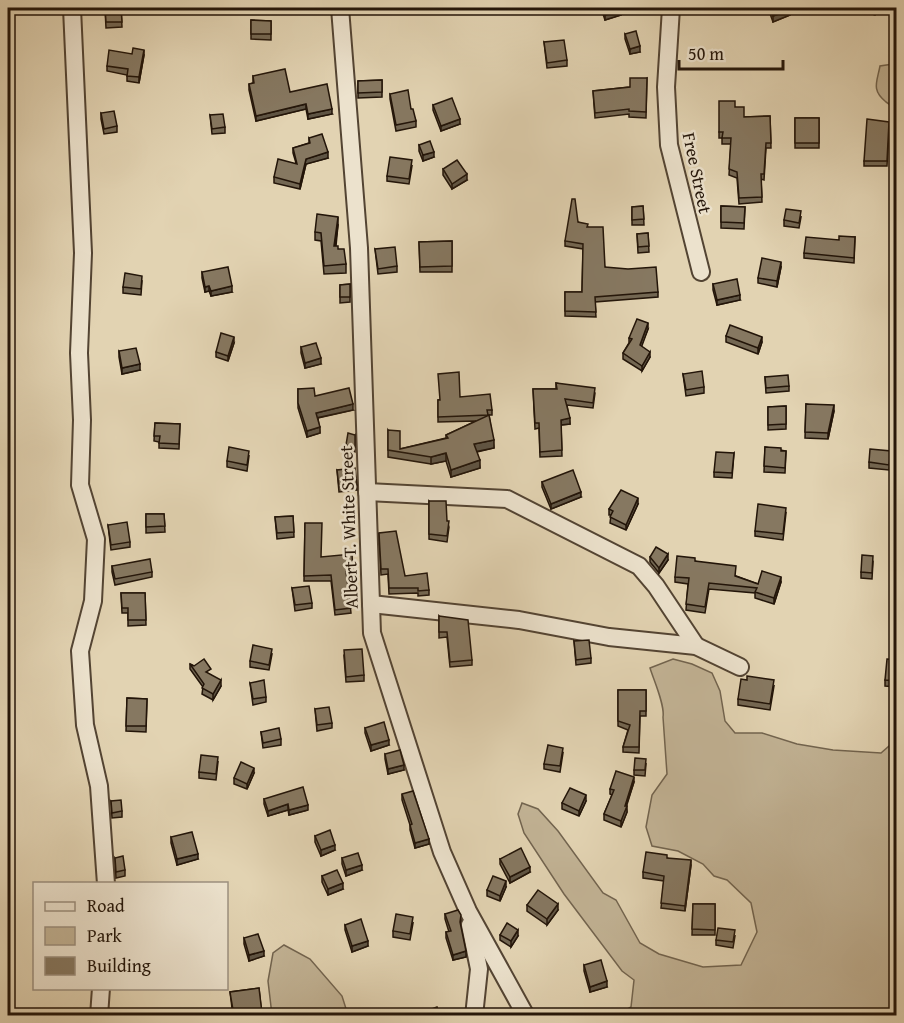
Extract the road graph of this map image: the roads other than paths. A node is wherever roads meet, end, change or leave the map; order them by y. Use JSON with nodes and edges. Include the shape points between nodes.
{"nodes":[{"id":1,"x":72,"y":8,"type":"edge"},
{"id":2,"x":340,"y":8,"type":"edge"},
{"id":3,"x":671,"y":8,"type":"edge"},
{"id":4,"x":701,"y":272,"type":"dead end"},
{"id":5,"x":367,"y":492,"type":"junction"},
{"id":6,"x":371,"y":604,"type":"junction"},
{"id":7,"x":696,"y":646,"type":"junction"},
{"id":8,"x":740,"y":667,"type":"dead end"},
{"id":9,"x":106,"y":882,"type":"edge"},
{"id":10,"x":468,"y":911,"type":"junction"},
{"id":11,"x":479,"y":969,"type":"junction"},
{"id":12,"x":100,"y":990,"type":"edge"},
{"id":13,"x":515,"y":996,"type":"junction"},
{"id":14,"x":99,"y":1016,"type":"edge"},
{"id":15,"x":474,"y":1016,"type":"edge"},
{"id":16,"x":526,"y":1016,"type":"edge"}],
"edges":[{"from":1,"to":9,"type":"street","via":[[82,253],[80,485],[96,538],[93,602],[80,651],[85,725],[99,786]]},
{"from":2,"to":5,"type":"street","name":"Albert T. White Street","via":[[359,248]]},
{"from":3,"to":4,"type":"street","name":"Free Street","via":[[666,87],[669,145]]},
{"from":5,"to":6,"type":"street","name":"Albert T. White Street"},
{"from":5,"to":7,"type":"street","via":[[507,499],[639,566]]},
{"from":6,"to":7,"type":"street","via":[[519,620],[609,638]]},
{"from":6,"to":10,"type":"street","name":"Albert T. White Street","via":[[372,633],[442,852]]},
{"from":7,"to":8,"type":"street"},
{"from":10,"to":11,"type":"street"},
{"from":10,"to":13,"type":"street","name":"Albert T. White Street"},
{"from":11,"to":13,"type":"street"},
{"from":11,"to":15,"type":"street"},
{"from":12,"to":14,"type":"street"},
{"from":13,"to":16,"type":"street","name":"Albert T. White Street"}]}
